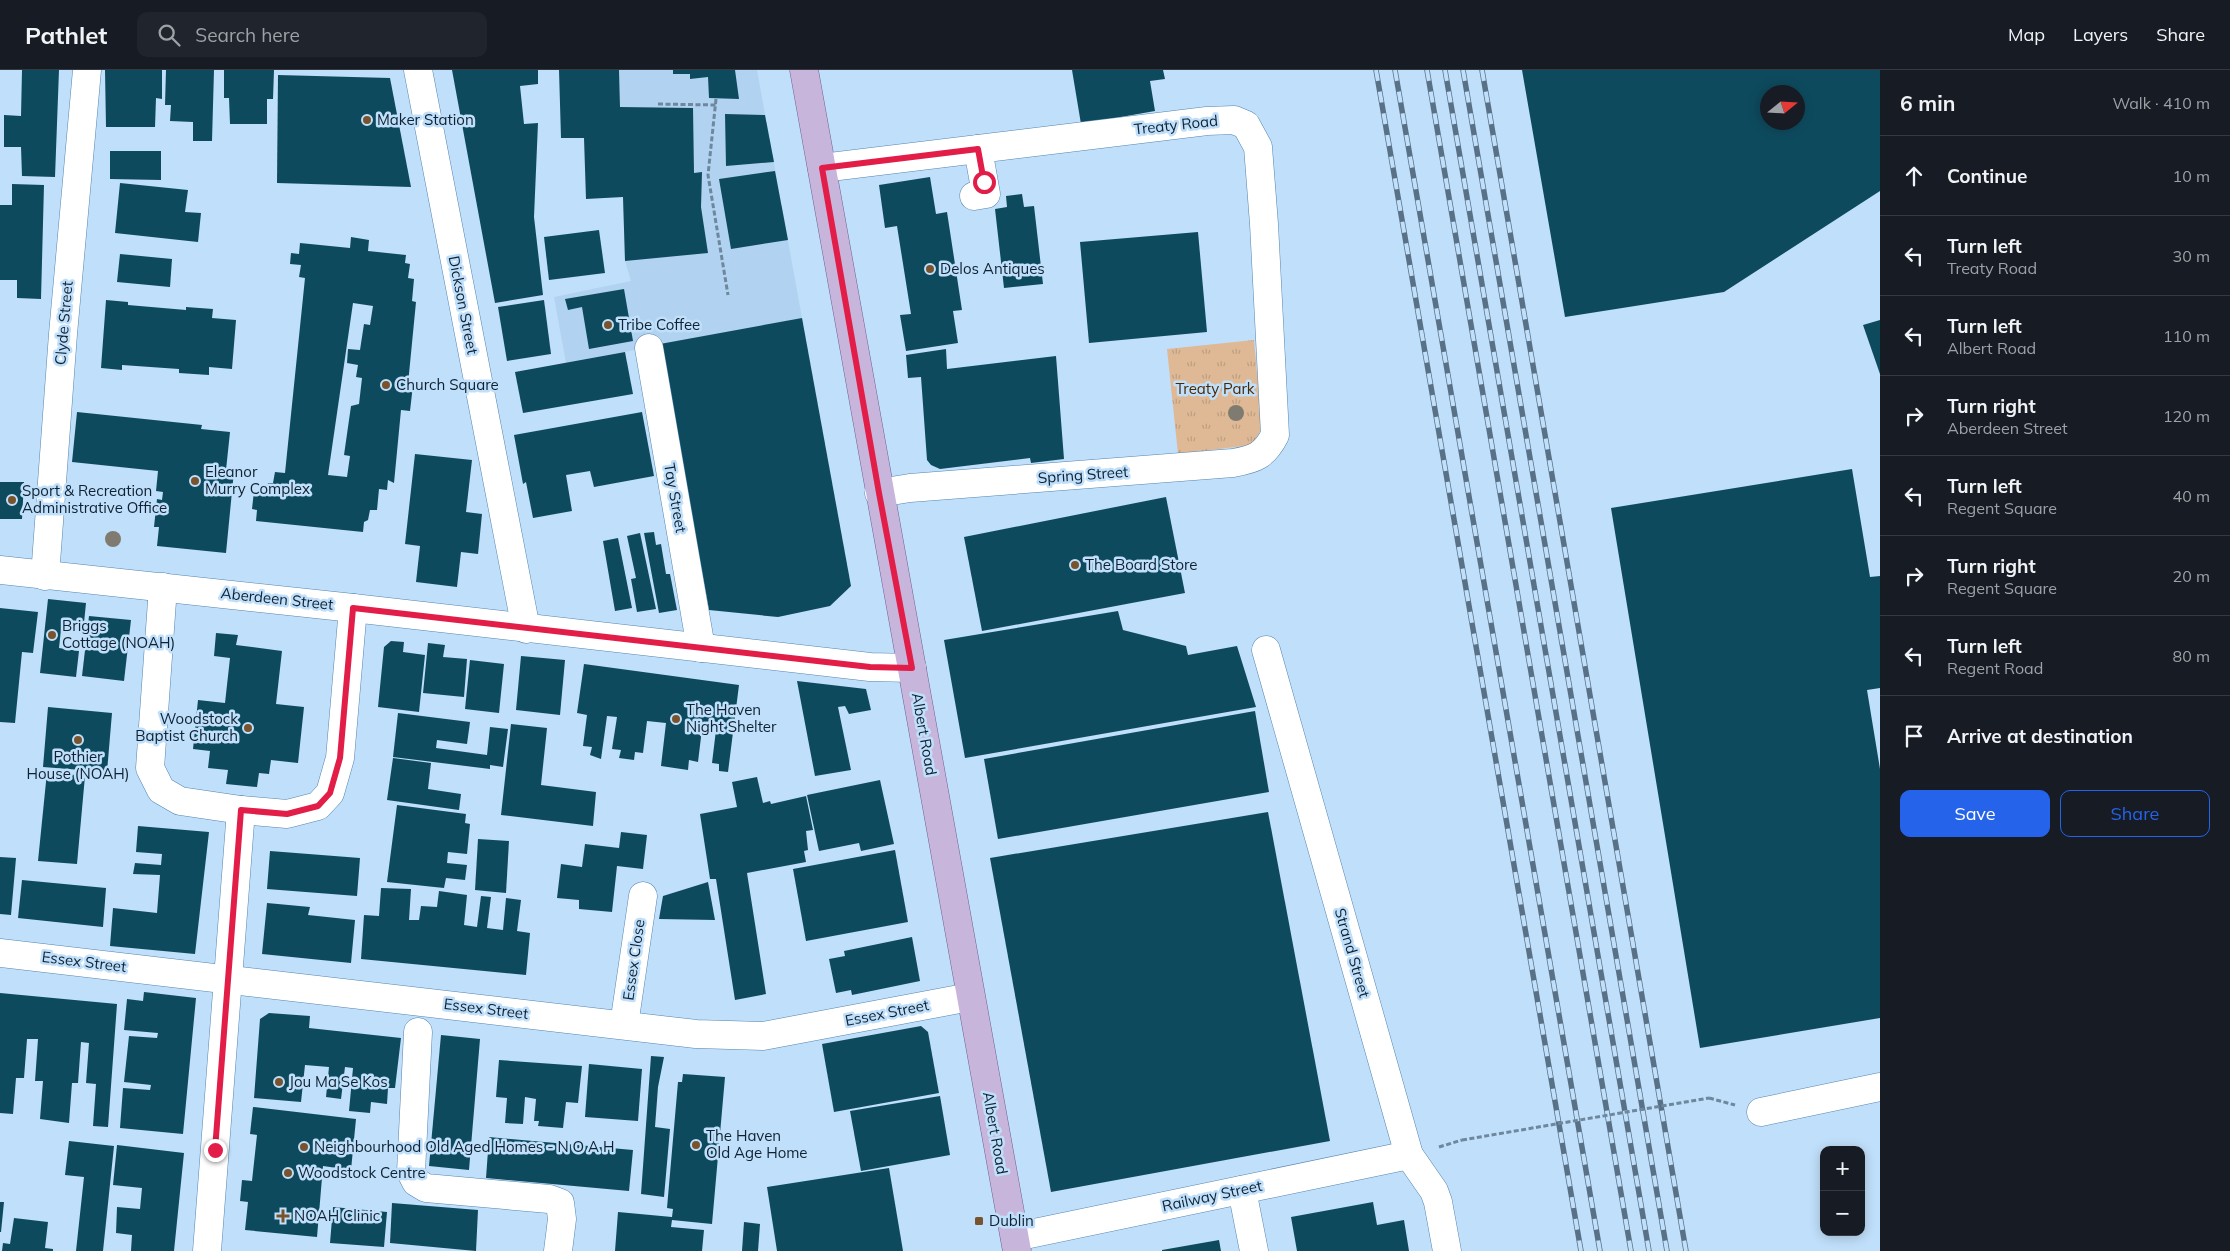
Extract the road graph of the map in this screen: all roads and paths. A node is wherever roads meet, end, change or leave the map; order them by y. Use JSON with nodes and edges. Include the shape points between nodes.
{"nodes":[{"id":1,"x":87,"y":70,"type":"edge"},
{"id":2,"x":418,"y":70,"type":"edge"},
{"id":3,"x":804,"y":70,"type":"edge"},
{"id":4,"x":716,"y":99,"type":"dead end"},
{"id":5,"x":658,"y":104,"type":"dead end"},
{"id":6,"x":716,"y":104,"type":"junction"},
{"id":7,"x":978,"y":149,"type":"junction"},
{"id":8,"x":822,"y":168,"type":"junction"},
{"id":9,"x":987,"y":185,"type":"dead end"},
{"id":10,"x":728,"y":295,"type":"dead end"},
{"id":11,"x":649,"y":348,"type":"dead end"},
{"id":12,"x":1275,"y":435,"type":"joint"},
{"id":13,"x":879,"y":493,"type":"junction"},
{"id":14,"x":0,"y":570,"type":"edge"},
{"id":15,"x":45,"y":576,"type":"junction"},
{"id":16,"x":163,"y":587,"type":"junction"},
{"id":17,"x":353,"y":608,"type":"junction"},
{"id":18,"x":526,"y":629,"type":"junction"},
{"id":19,"x":701,"y":648,"type":"junction"},
{"id":20,"x":1266,"y":650,"type":"dead end"},
{"id":21,"x":912,"y":668,"type":"junction"},
{"id":22,"x":241,"y":810,"type":"junction"},
{"id":23,"x":643,"y":896,"type":"dead end"},
{"id":24,"x":0,"y":952,"type":"edge"},
{"id":25,"x":229,"y":979,"type":"junction"},
{"id":26,"x":970,"y":997,"type":"junction"},
{"id":27,"x":624,"y":1025,"type":"junction"},
{"id":28,"x":418,"y":1032,"type":"dead end"},
{"id":29,"x":1880,"y":1087,"type":"edge"},
{"id":30,"x":1709,"y":1098,"type":"dead end"},
{"id":31,"x":1761,"y":1112,"type":"dead end"},
{"id":32,"x":1462,"y":1140,"type":"dead end"},
{"id":33,"x":1409,"y":1155,"type":"junction"},
{"id":34,"x":1242,"y":1190,"type":"junction"},
{"id":35,"x":1016,"y":1244,"type":"edge"},
{"id":36,"x":207,"y":1251,"type":"edge"},
{"id":37,"x":558,"y":1251,"type":"edge"},
{"id":38,"x":1254,"y":1251,"type":"edge"},
{"id":39,"x":1447,"y":1251,"type":"edge"}],
"edges":[{"from":1,"to":15,"type":"street","name":"Clyde Street"},
{"from":2,"to":18,"type":"street","name":"Dickson Street"},
{"from":3,"to":8,"type":"main road","name":"Albert Road"},
{"from":4,"to":6,"type":"path"},
{"from":5,"to":6,"type":"path"},
{"from":6,"to":10,"type":"path","via":[[708,175]]},
{"from":7,"to":8,"type":"street","name":"Treaty Road"},
{"from":7,"to":9,"type":"street"},
{"from":7,"to":12,"type":"street","name":"Treaty Road","via":[[1207,121],[1234,120],[1246,125],[1258,147]]},
{"from":8,"to":13,"type":"main road","name":"Albert Road"},
{"from":11,"to":19,"type":"street","name":"Tay Street"},
{"from":12,"to":13,"type":"street","name":"Spring Street","via":[[1267,449],[1253,459],[1233,463]]},
{"from":13,"to":21,"type":"main road","name":"Albert Road"},
{"from":14,"to":15,"type":"street","name":"Aberdeen Street"},
{"from":15,"to":16,"type":"street","name":"Aberdeen Street"},
{"from":16,"to":17,"type":"street","name":"Aberdeen Street"},
{"from":16,"to":22,"type":"street","via":[[150,768],[161,790],[180,801]]},
{"from":17,"to":18,"type":"street","name":"Aberdeen Street"},
{"from":17,"to":22,"type":"street","via":[[340,758],[330,793],[318,806],[287,814]]},
{"from":18,"to":19,"type":"street","name":"Aberdeen Street"},
{"from":19,"to":21,"type":"street","name":"Aberdeen Street","via":[[870,667]]},
{"from":20,"to":33,"type":"street","name":"Strand Street"},
{"from":21,"to":26,"type":"main road","name":"Albert Road"},
{"from":22,"to":25,"type":"street"},
{"from":23,"to":27,"type":"street","name":"Essex Close"},
{"from":24,"to":25,"type":"street","name":"Essex Street"},
{"from":25,"to":27,"type":"street","name":"Essex Street"},
{"from":25,"to":36,"type":"street"},
{"from":26,"to":27,"type":"street","name":"Essex Street","via":[[763,1036],[696,1034]]},
{"from":26,"to":35,"type":"main road","name":"Albert Road"},
{"from":28,"to":37,"type":"street","via":[[411,1172],[416,1182],[426,1188],[549,1199],[560,1203],[562,1219]]},
{"from":29,"to":31,"type":"street"},
{"from":30,"to":32,"type":"path","bridge":true},
{"from":33,"to":34,"type":"street","name":"Railway Street"},
{"from":33,"to":39,"type":"street","name":"Strand Street","via":[[1434,1191]]},
{"from":34,"to":35,"type":"street","name":"Railway Street"},
{"from":34,"to":38,"type":"street"}]}
